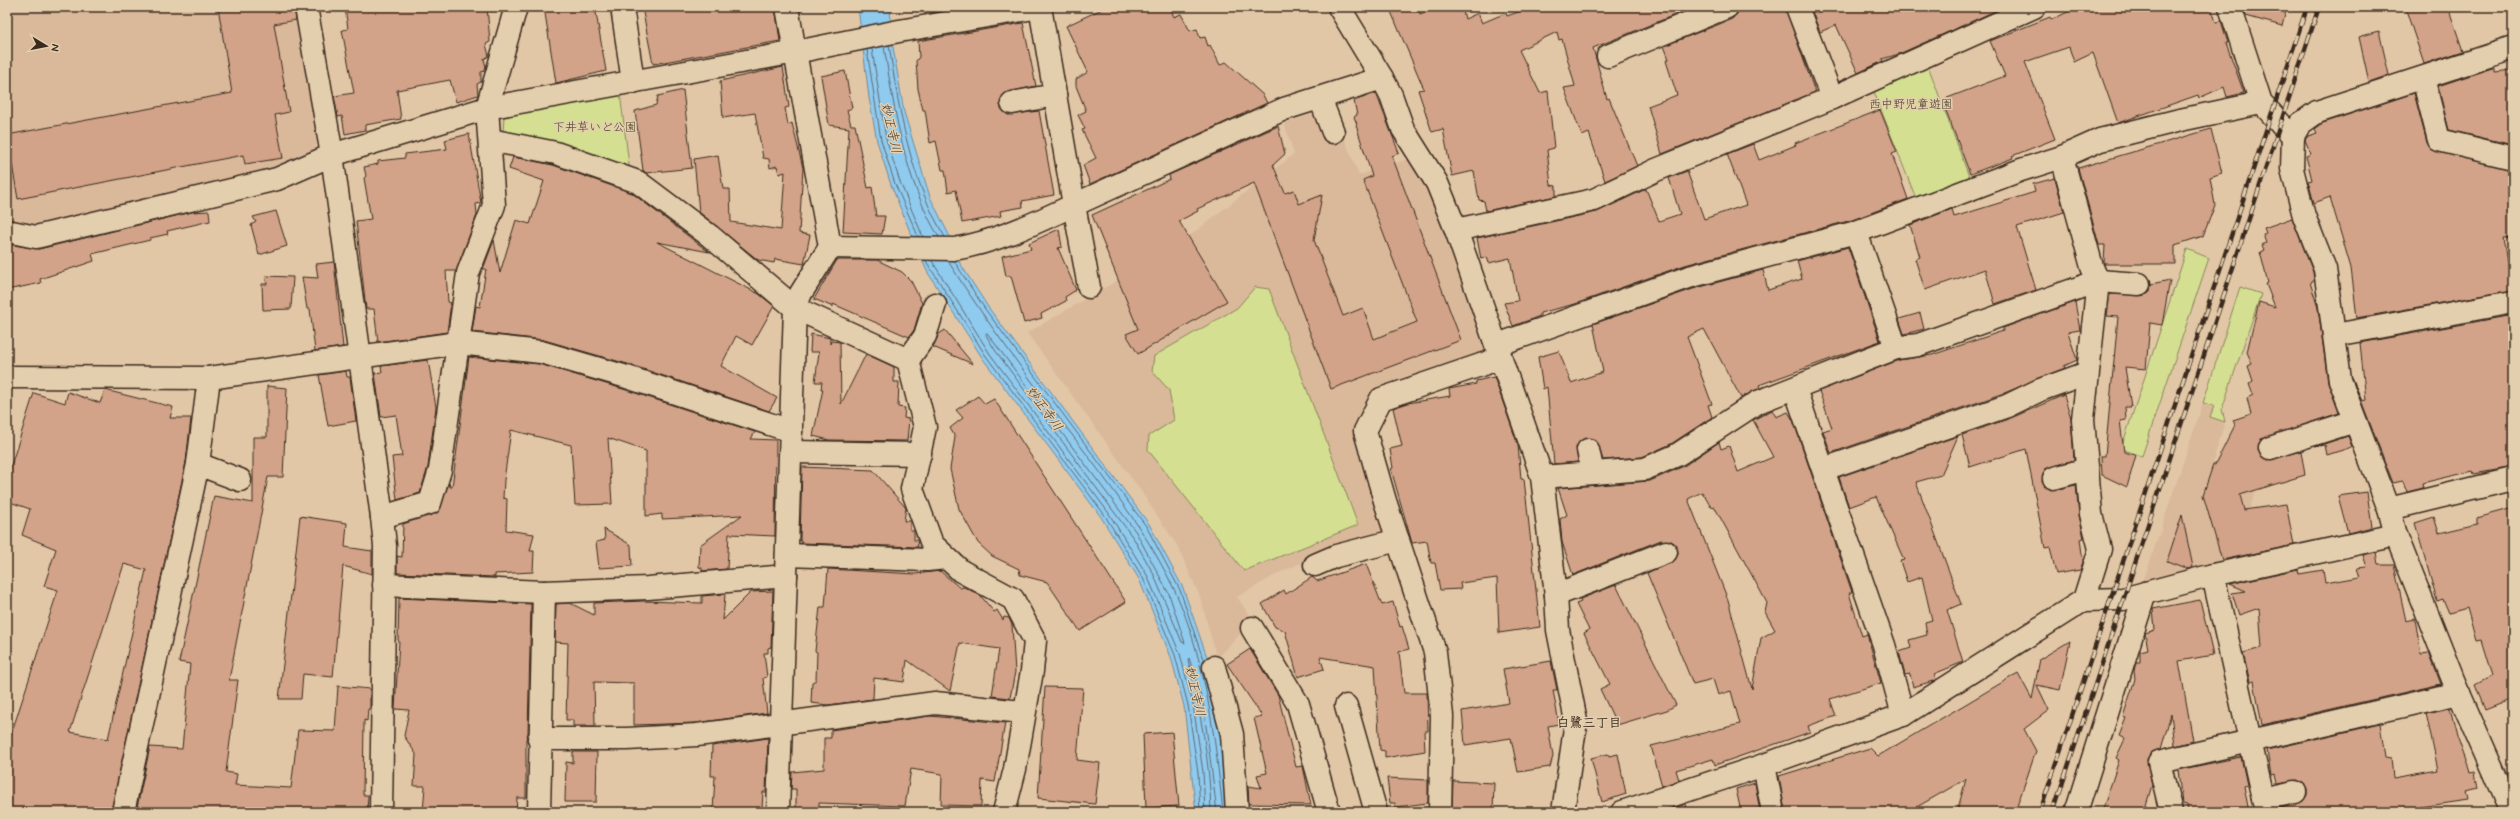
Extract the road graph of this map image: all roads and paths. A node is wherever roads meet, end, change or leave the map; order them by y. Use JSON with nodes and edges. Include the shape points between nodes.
{"nodes":[{"id":1,"x":306,"y":7,"type":"edge"},
{"id":2,"x":516,"y":7,"type":"edge"},
{"id":3,"x":622,"y":7,"type":"edge"},
{"id":4,"x":787,"y":7,"type":"edge"},
{"id":5,"x":1040,"y":7,"type":"edge"},
{"id":6,"x":1338,"y":7,"type":"edge"},
{"id":7,"x":1727,"y":7,"type":"edge"},
{"id":8,"x":1797,"y":7,"type":"edge"},
{"id":9,"x":2034,"y":7,"type":"edge"},
{"id":10,"x":2230,"y":7,"type":"edge"},
{"id":11,"x":2513,"y":48,"type":"edge"},
{"id":12,"x":796,"y":52,"type":"junction"},
{"id":13,"x":1608,"y":56,"type":"dead end"},
{"id":14,"x":1382,"y":78,"type":"junction"},
{"id":15,"x":2423,"y":78,"type":"junction"},
{"id":16,"x":634,"y":82,"type":"junction"},
{"id":17,"x":1056,"y":95,"type":"junction"},
{"id":18,"x":1320,"y":98,"type":"junction"},
{"id":19,"x":1832,"y":98,"type":"junction"},
{"id":20,"x":1012,"y":103,"type":"dead end"},
{"id":21,"x":2261,"y":103,"type":"junction"},
{"id":22,"x":487,"y":108,"type":"junction"},
{"id":23,"x":1333,"y":132,"type":"dead end"},
{"id":24,"x":2293,"y":136,"type":"junction"},
{"id":25,"x":490,"y":140,"type":"junction"},
{"id":26,"x":332,"y":155,"type":"junction"},
{"id":27,"x":2062,"y":157,"type":"junction"},
{"id":28,"x":2513,"y":158,"type":"edge"},
{"id":29,"x":1074,"y":205,"type":"junction"},
{"id":30,"x":1456,"y":230,"type":"junction"},
{"id":31,"x":7,"y":231,"type":"edge"},
{"id":32,"x":1856,"y":232,"type":"junction"},
{"id":33,"x":830,"y":247,"type":"junction"},
{"id":34,"x":2098,"y":281,"type":"junction"},
{"id":35,"x":2139,"y":284,"type":"dead end"},
{"id":36,"x":1090,"y":287,"type":"dead end"},
{"id":37,"x":2513,"y":302,"type":"edge"},
{"id":38,"x":935,"y":304,"type":"dead end"},
{"id":39,"x":795,"y":308,"type":"junction"},
{"id":40,"x":2335,"y":335,"type":"junction"},
{"id":41,"x":458,"y":344,"type":"junction"},
{"id":42,"x":1896,"y":348,"type":"junction"},
{"id":43,"x":1499,"y":351,"type":"junction"},
{"id":44,"x":362,"y":359,"type":"junction"},
{"id":45,"x":908,"y":360,"type":"junction"},
{"id":46,"x":2087,"y":373,"type":"junction"},
{"id":47,"x":7,"y":377,"type":"edge"},
{"id":48,"x":209,"y":378,"type":"junction"},
{"id":49,"x":1795,"y":389,"type":"junction"},
{"id":50,"x":2355,"y":421,"type":"junction"},
{"id":51,"x":791,"y":441,"type":"junction"},
{"id":52,"x":2270,"y":448,"type":"dead end"},
{"id":53,"x":1588,"y":450,"type":"dead end"},
{"id":54,"x":920,"y":454,"type":"junction"},
{"id":55,"x":198,"y":464,"type":"junction"},
{"id":56,"x":1824,"y":469,"type":"junction"},
{"id":57,"x":2087,"y":470,"type":"junction"},
{"id":58,"x":1593,"y":473,"type":"junction"},
{"id":59,"x":1542,"y":477,"type":"junction"},
{"id":60,"x":2054,"y":478,"type":"dead end"},
{"id":61,"x":2513,"y":479,"type":"edge"},
{"id":62,"x":240,"y":480,"type":"dead end"},
{"id":63,"x":2389,"y":509,"type":"junction"},
{"id":64,"x":382,"y":517,"type":"junction"},
{"id":65,"x":2396,"y":535,"type":"junction"},
{"id":66,"x":1398,"y":540,"type":"junction"},
{"id":67,"x":1666,"y":552,"type":"dead end"},
{"id":68,"x":946,"y":558,"type":"junction"},
{"id":69,"x":787,"y":566,"type":"junction"},
{"id":70,"x":1315,"y":566,"type":"dead end"},
{"id":71,"x":2213,"y":575,"type":"junction"},
{"id":72,"x":384,"y":585,"type":"junction"},
{"id":73,"x":544,"y":592,"type":"junction"},
{"id":74,"x":2145,"y":593,"type":"junction"},
{"id":75,"x":1556,"y":595,"type":"junction"},
{"id":76,"x":2084,"y":600,"type":"junction"},
{"id":77,"x":1252,"y":628,"type":"dead end"},
{"id":78,"x":1214,"y":667,"type":"dead end"},
{"id":79,"x":2459,"y":693,"type":"junction"},
{"id":80,"x":1346,"y":706,"type":"dead end"},
{"id":81,"x":1024,"y":712,"type":"junction"},
{"id":82,"x":1903,"y":715,"type":"junction"},
{"id":83,"x":781,"y":724,"type":"junction"},
{"id":84,"x":539,"y":739,"type":"junction"},
{"id":85,"x":2250,"y":740,"type":"junction"},
{"id":86,"x":1764,"y":765,"type":"junction"},
{"id":87,"x":2295,"y":792,"type":"dead end"},
{"id":88,"x":2265,"y":806,"type":"edge"},
{"id":89,"x":123,"y":812,"type":"edge"},
{"id":90,"x":381,"y":812,"type":"edge"},
{"id":91,"x":539,"y":812,"type":"edge"},
{"id":92,"x":778,"y":812,"type":"edge"},
{"id":93,"x":1004,"y":812,"type":"edge"},
{"id":94,"x":1237,"y":812,"type":"edge"},
{"id":95,"x":1329,"y":812,"type":"edge"},
{"id":96,"x":1376,"y":812,"type":"edge"},
{"id":97,"x":1440,"y":812,"type":"edge"},
{"id":98,"x":1563,"y":812,"type":"edge"},
{"id":99,"x":1622,"y":812,"type":"edge"},
{"id":100,"x":1773,"y":812,"type":"edge"},
{"id":101,"x":2076,"y":812,"type":"edge"},
{"id":102,"x":2171,"y":812,"type":"edge"},
{"id":103,"x":2511,"y":812,"type":"edge"}],
"edges":[{"from":1,"to":26,"type":"street"},
{"from":2,"to":22,"type":"street"},
{"from":3,"to":16,"type":"street"},
{"from":4,"to":12,"type":"street"},
{"from":5,"to":12,"type":"street","via":[[893,32]]},
{"from":5,"to":17,"type":"street"},
{"from":6,"to":14,"type":"street"},
{"from":7,"to":13,"type":"street"},
{"from":8,"to":19,"type":"street"},
{"from":9,"to":19,"type":"street"},
{"from":10,"to":21,"type":"street"},
{"from":11,"to":15,"type":"street"},
{"from":12,"to":16,"type":"street"},
{"from":12,"to":33,"type":"street"},
{"from":14,"to":18,"type":"street"},
{"from":14,"to":30,"type":"street","via":[[1403,129],[1437,183]]},
{"from":15,"to":24,"type":"street","via":[[2317,112],[2300,124]]},
{"from":15,"to":28,"type":"street","via":[[2439,140]]},
{"from":16,"to":22,"type":"street"},
{"from":17,"to":20,"type":"street"},
{"from":17,"to":29,"type":"street"},
{"from":18,"to":23,"type":"street"},
{"from":18,"to":29,"type":"street","via":[[1271,115]]},
{"from":19,"to":30,"type":"street","via":[[1656,170],[1594,200]]},
{"from":21,"to":24,"type":"street"},
{"from":21,"to":27,"type":"street","via":[[2100,140]]},
{"from":22,"to":25,"type":"street"},
{"from":22,"to":26,"type":"street"},
{"from":24,"to":40,"type":"street","via":[[2292,169],[2304,216],[2325,269]]},
{"from":25,"to":39,"type":"street","via":[[556,153],[638,182],[710,236]]},
{"from":25,"to":41,"type":"street","via":[[494,205],[468,273]]},
{"from":26,"to":31,"type":"street","via":[[277,179],[36,237]]},
{"from":26,"to":44,"type":"street","via":[[345,261]]},
{"from":27,"to":32,"type":"street"},
{"from":27,"to":34,"type":"street"},
{"from":29,"to":33,"type":"street","via":[[1023,228],[954,250]]},
{"from":29,"to":36,"type":"street"},
{"from":30,"to":43,"type":"street"},
{"from":32,"to":42,"type":"street"},
{"from":32,"to":43,"type":"street","via":[[1689,277]]},
{"from":33,"to":39,"type":"street","via":[[801,293]]},
{"from":34,"to":35,"type":"street"},
{"from":34,"to":42,"type":"street","via":[[1918,345]]},
{"from":34,"to":46,"type":"street"},
{"from":37,"to":40,"type":"street"},
{"from":38,"to":45,"type":"street","via":[[925,336]]},
{"from":39,"to":45,"type":"street"},
{"from":39,"to":51,"type":"street"},
{"from":40,"to":50,"type":"street","via":[[2340,380]]},
{"from":41,"to":44,"type":"street"},
{"from":41,"to":51,"type":"street","via":[[541,352],[627,377]]},
{"from":41,"to":64,"type":"street","via":[[440,470],[430,503]]},
{"from":42,"to":49,"type":"street"},
{"from":43,"to":59,"type":"street"},
{"from":43,"to":66,"type":"street","via":[[1381,399],[1365,431]]},
{"from":44,"to":48,"type":"street"},
{"from":44,"to":64,"type":"street"},
{"from":45,"to":54,"type":"street","via":[[925,427]]},
{"from":46,"to":56,"type":"street","via":[[2040,390],[2007,406]]},
{"from":46,"to":57,"type":"street","via":[[2083,419]]},
{"from":47,"to":48,"type":"street"},
{"from":48,"to":55,"type":"street"},
{"from":49,"to":56,"type":"street"},
{"from":49,"to":58,"type":"street","via":[[1758,402],[1677,455],[1652,466]]},
{"from":50,"to":52,"type":"street"},
{"from":50,"to":63,"type":"street"},
{"from":51,"to":54,"type":"street"},
{"from":51,"to":69,"type":"street"},
{"from":53,"to":58,"type":"street"},
{"from":54,"to":68,"type":"street","via":[[912,489],[932,544]]},
{"from":55,"to":62,"type":"street"},
{"from":55,"to":89,"type":"street"},
{"from":56,"to":82,"type":"street","via":[[1884,645]]},
{"from":57,"to":60,"type":"street"},
{"from":57,"to":76,"type":"street","via":[[2091,514],[2100,549]]},
{"from":58,"to":59,"type":"street"},
{"from":59,"to":75,"type":"street"},
{"from":61,"to":63,"type":"street"},
{"from":63,"to":65,"type":"street"},
{"from":64,"to":72,"type":"street"},
{"from":65,"to":71,"type":"street"},
{"from":65,"to":79,"type":"street"},
{"from":66,"to":70,"type":"street","via":[[1336,556]]},
{"from":66,"to":97,"type":"street","via":[[1435,652],[1442,716]]},
{"from":67,"to":75,"type":"street"},
{"from":68,"to":69,"type":"street"},
{"from":68,"to":81,"type":"street","via":[[961,572],[1013,599],[1035,641]]},
{"from":69,"to":73,"type":"street","via":[[648,588]]},
{"from":69,"to":83,"type":"street"},
{"from":71,"to":74,"type":"street"},
{"from":71,"to":85,"type":"street"},
{"from":72,"to":73,"type":"street"},
{"from":72,"to":90,"type":"street"},
{"from":73,"to":84,"type":"street"},
{"from":74,"to":76,"type":"street","via":[[2109,601]]},
{"from":74,"to":101,"type":"street"},
{"from":75,"to":98,"type":"street","via":[[1558,630],[1576,721]]},
{"from":76,"to":82,"type":"street"},
{"from":77,"to":95,"type":"street","via":[[1298,704]]},
{"from":78,"to":94,"type":"street","via":[[1232,734]]},
{"from":79,"to":85,"type":"street"},
{"from":79,"to":103,"type":"street"},
{"from":80,"to":96,"type":"street"},
{"from":81,"to":83,"type":"street","via":[[935,703]]},
{"from":81,"to":93,"type":"street","via":[[1015,769]]},
{"from":82,"to":86,"type":"street"},
{"from":83,"to":84,"type":"street","via":[[697,735],[627,739]]},
{"from":83,"to":92,"type":"street"},
{"from":84,"to":91,"type":"street"},
{"from":85,"to":88,"type":"street"},
{"from":85,"to":102,"type":"street","via":[[2159,762]]},
{"from":86,"to":99,"type":"street"},
{"from":86,"to":100,"type":"street"},
{"from":87,"to":88,"type":"street"}]}
